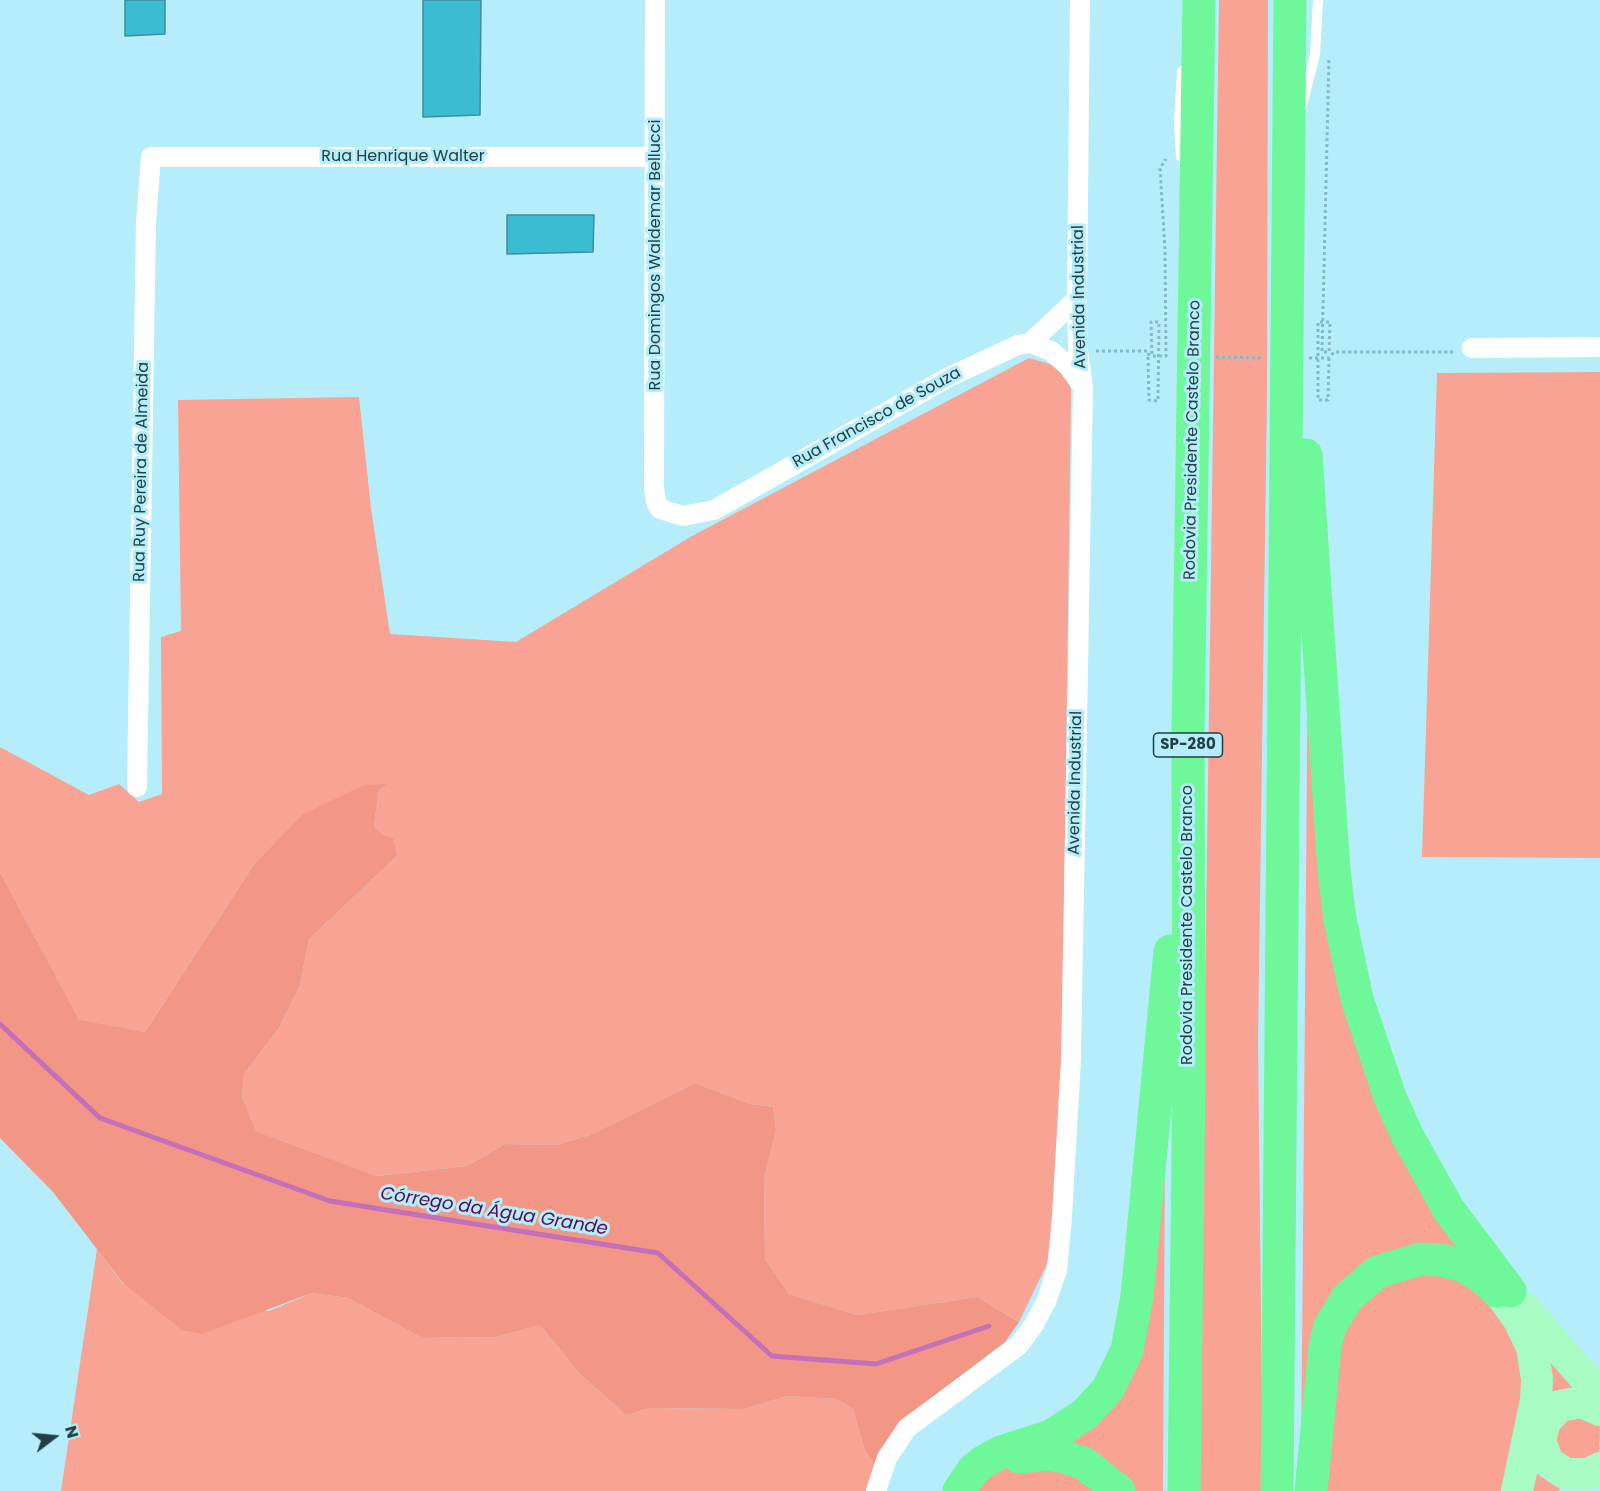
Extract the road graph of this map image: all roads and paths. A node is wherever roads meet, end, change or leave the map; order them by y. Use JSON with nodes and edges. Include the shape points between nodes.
{"nodes":[{"id":1,"x":655,"y":0,"type":"edge"},
{"id":2,"x":1080,"y":0,"type":"edge"},
{"id":3,"x":1198,"y":0,"type":"edge"},
{"id":4,"x":1290,"y":0,"type":"edge"},
{"id":5,"x":1318,"y":0,"type":"edge"},
{"id":6,"x":1187,"y":41,"type":"dead end"},
{"id":7,"x":1330,"y":48,"type":"dead end"},
{"id":8,"x":1184,"y":61,"type":"dead end"},
{"id":9,"x":1288,"y":148,"type":"junction"},
{"id":10,"x":1166,"y":152,"type":"dead end"},
{"id":11,"x":151,"y":157,"type":"joint"},
{"id":12,"x":656,"y":157,"type":"junction"},
{"id":13,"x":1182,"y":168,"type":"dead end"},
{"id":14,"x":1184,"y":187,"type":"dead end"},
{"id":15,"x":1288,"y":240,"type":"junction"},
{"id":16,"x":1196,"y":278,"type":"junction"},
{"id":17,"x":1077,"y":299,"type":"junction"},
{"id":18,"x":1030,"y":344,"type":"junction"},
{"id":19,"x":1600,"y":347,"type":"edge"},
{"id":20,"x":1472,"y":348,"type":"joint"},
{"id":21,"x":1102,"y":350,"type":"dead end"},
{"id":22,"x":1150,"y":357,"type":"junction"},
{"id":23,"x":1171,"y":357,"type":"dead end"},
{"id":24,"x":1205,"y":357,"type":"dead end"},
{"id":25,"x":1272,"y":358,"type":"dead end"},
{"id":26,"x":1306,"y":358,"type":"dead end"},
{"id":27,"x":1329,"y":358,"type":"junction"},
{"id":28,"x":1083,"y":387,"type":"junction"},
{"id":29,"x":660,"y":509,"type":"joint"},
{"id":30,"x":1188,"y":732,"type":"junction"},
{"id":31,"x":137,"y":787,"type":"dead end"},
{"id":32,"x":1507,"y":1294,"type":"junction"},
{"id":33,"x":1569,"y":1356,"type":"junction"},
{"id":34,"x":1600,"y":1374,"type":"edge"},
{"id":35,"x":1600,"y":1395,"type":"edge"},
{"id":36,"x":1536,"y":1400,"type":"junction"},
{"id":37,"x":1600,"y":1410,"type":"edge"},
{"id":38,"x":1541,"y":1431,"type":"junction"},
{"id":39,"x":1523,"y":1460,"type":"junction"},
{"id":40,"x":1587,"y":1478,"type":"edge"},
{"id":41,"x":961,"y":1487,"type":"edge"},
{"id":42,"x":876,"y":1491,"type":"edge"},
{"id":43,"x":1119,"y":1491,"type":"edge"},
{"id":44,"x":1184,"y":1491,"type":"edge"},
{"id":45,"x":1277,"y":1491,"type":"edge"},
{"id":46,"x":1311,"y":1491,"type":"edge"},
{"id":47,"x":1517,"y":1491,"type":"edge"}],
"edges":[{"from":1,"to":12,"type":"street","name":"Rua Domingos Waldemar Bellucci"},
{"from":2,"to":17,"type":"street","name":"Avenida Industrial"},
{"from":3,"to":6,"type":"lane"},
{"from":3,"to":16,"type":"highway","name":"Rodovia Presidente Castelo Branco","number":"SP-280"},
{"from":4,"to":9,"type":"highway"},
{"from":5,"to":9,"type":"lane","via":[[1315,55]]},
{"from":7,"to":27,"type":"path","via":[[1322,352],[1329,352],[1330,322],[1318,322],[1318,400],[1328,400]]},
{"from":8,"to":13,"type":"lane","via":[[1179,122]]},
{"from":9,"to":15,"type":"highway"},
{"from":10,"to":22,"type":"path","via":[[1167,162],[1160,168],[1167,356]]},
{"from":11,"to":12,"type":"street","name":"Rua Henrique Walter"},
{"from":11,"to":31,"type":"street","name":"Rua Ruy Pereira de Almeida","via":[[146,223]]},
{"from":12,"to":29,"type":"street","name":"Rua Domingos Waldemar Bellucci","via":[[654,487]]},
{"from":14,"to":16,"type":"lane"},
{"from":15,"to":32,"type":"highway","via":[[1329,815],[1340,919],[1349,963],[1371,1041],[1407,1135],[1449,1210]]},
{"from":15,"to":45,"type":"highway"},
{"from":16,"to":30,"type":"highway","name":"Rodovia Presidente Castelo Branco","number":"SP-280"},
{"from":17,"to":18,"type":"street"},
{"from":17,"to":28,"type":"street","name":"Avenida Industrial"},
{"from":18,"to":28,"type":"street","via":[[1059,357]]},
{"from":18,"to":29,"type":"street","name":"Rua Francisco de Souza","via":[[1001,351],[947,378],[714,510],[683,516]]},
{"from":19,"to":20,"type":"street"},
{"from":20,"to":27,"type":"path","via":[[1453,352],[1334,352]]},
{"from":21,"to":22,"type":"path","via":[[1148,351]]},
{"from":22,"to":22,"type":"path","via":[[1149,400],[1158,401],[1159,322],[1151,322]]},
{"from":22,"to":23,"type":"path"},
{"from":24,"to":25,"type":"path"},
{"from":26,"to":27,"type":"path"},
{"from":28,"to":42,"type":"street","name":"Avenida Industrial","via":[[1071,1059],[1057,1270],[1046,1302],[1018,1346],[907,1428],[887,1458]]},
{"from":30,"to":41,"type":"highway","via":[[1137,1296],[1127,1350],[1108,1389],[1085,1414],[1051,1436],[1001,1452],[984,1462]]},
{"from":30,"to":44,"type":"highway","name":"Rodovia Presidente Castelo Branco","number":"SP-280"},
{"from":32,"to":33,"type":"main road"},
{"from":32,"to":36,"type":"main road","via":[[1532,1347],[1538,1379]]},
{"from":32,"to":46,"type":"highway","via":[[1464,1266],[1420,1259],[1377,1272],[1348,1297],[1330,1326],[1325,1346]]},
{"from":33,"to":34,"type":"main road"},
{"from":33,"to":35,"type":"main road"},
{"from":36,"to":38,"type":"main road"},
{"from":36,"to":39,"type":"main road"},
{"from":37,"to":38,"type":"main road","via":[[1570,1402],[1552,1412]]},
{"from":38,"to":39,"type":"main road"},
{"from":38,"to":40,"type":"main road","via":[[1542,1452],[1548,1462],[1566,1474]]},
{"from":39,"to":47,"type":"main road"},
{"from":41,"to":43,"type":"highway","via":[[1003,1461],[1045,1454],[1085,1464]]}]}
